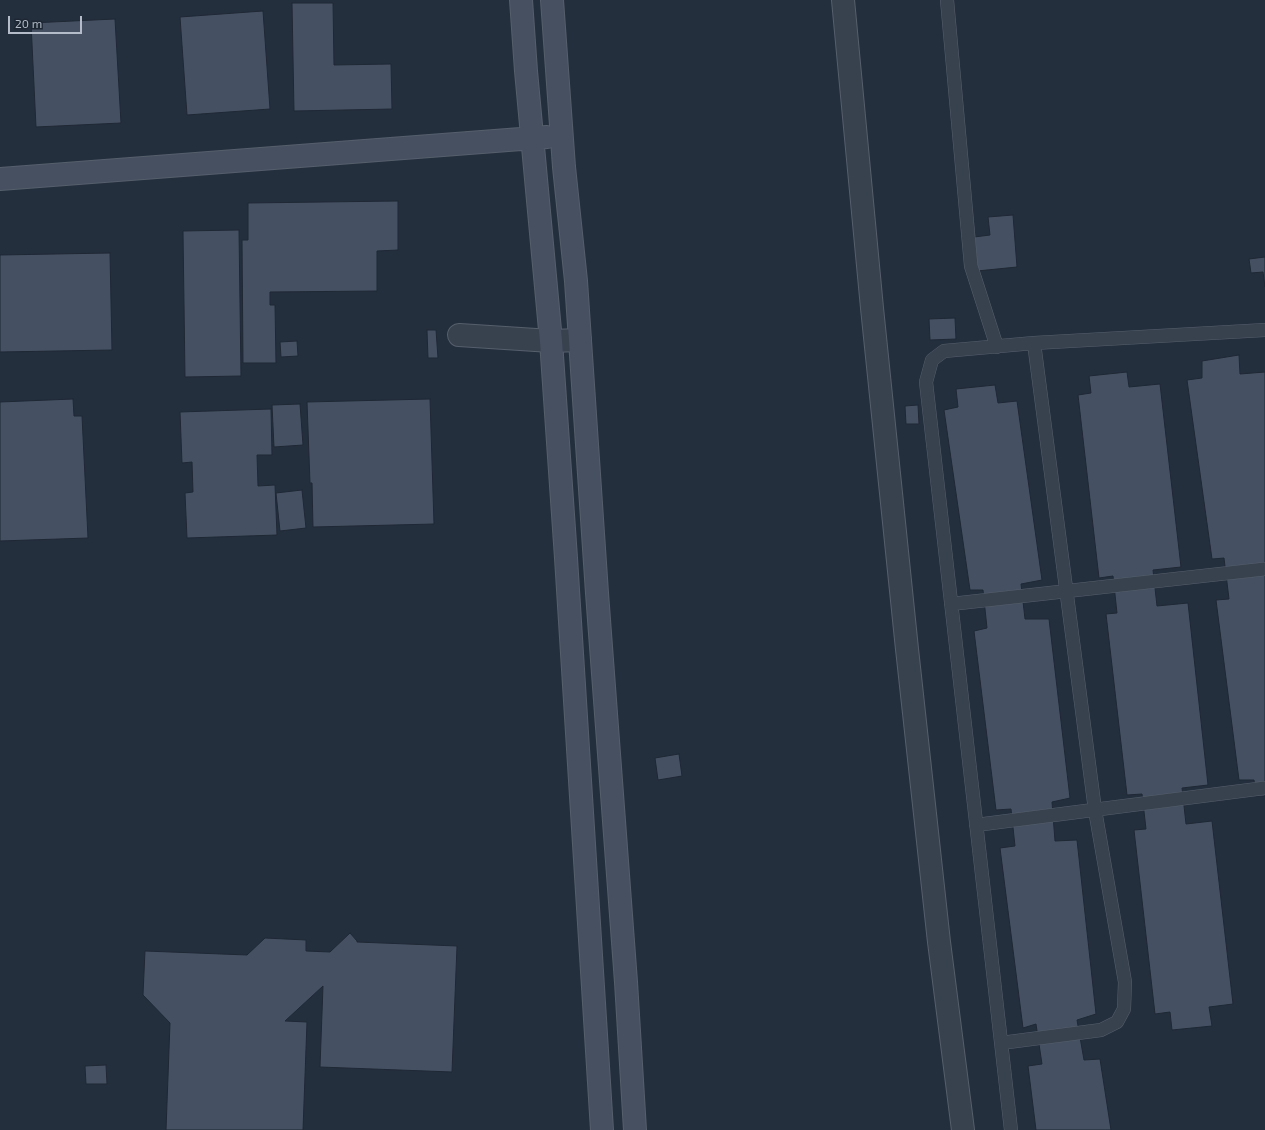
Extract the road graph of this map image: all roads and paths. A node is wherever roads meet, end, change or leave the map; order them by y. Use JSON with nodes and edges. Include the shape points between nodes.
{"nodes":[{"id":1,"x":521,"y":0,"type":"edge"},
{"id":2,"x":552,"y":0,"type":"edge"},
{"id":3,"x":843,"y":0,"type":"edge"},
{"id":4,"x":947,"y":0,"type":"edge"},
{"id":5,"x":562,"y":136,"type":"junction"},
{"id":6,"x":532,"y":138,"type":"junction"},
{"id":7,"x":0,"y":179,"type":"edge"},
{"id":8,"x":1265,"y":330,"type":"edge"},
{"id":9,"x":458,"y":335,"type":"dead end"},
{"id":10,"x":580,"y":340,"type":"junction"},
{"id":11,"x":551,"y":341,"type":"junction"},
{"id":12,"x":1034,"y":343,"type":"junction"},
{"id":13,"x":997,"y":347,"type":"junction"},
{"id":14,"x":1265,"y":569,"type":"edge"},
{"id":15,"x":1066,"y":591,"type":"junction"},
{"id":16,"x":951,"y":604,"type":"junction"},
{"id":17,"x":1265,"y":788,"type":"edge"},
{"id":18,"x":1095,"y":810,"type":"junction"},
{"id":19,"x":976,"y":825,"type":"junction"},
{"id":20,"x":1001,"y":1043,"type":"junction"},
{"id":21,"x":602,"y":1130,"type":"edge"},
{"id":22,"x":635,"y":1130,"type":"edge"},
{"id":23,"x":962,"y":1130,"type":"edge"},
{"id":24,"x":1011,"y":1130,"type":"edge"}],
"edges":[{"from":1,"to":6,"type":"main road"},
{"from":2,"to":5,"type":"main road"},
{"from":3,"to":23,"type":"street","via":[[907,649]]},
{"from":4,"to":13,"type":"lane","via":[[972,266]]},
{"from":5,"to":6,"type":"main road"},
{"from":5,"to":10,"type":"main road"},
{"from":6,"to":7,"type":"main road"},
{"from":6,"to":11,"type":"main road"},
{"from":8,"to":12,"type":"lane"},
{"from":9,"to":11,"type":"street"},
{"from":10,"to":11,"type":"street"},
{"from":10,"to":22,"type":"main road"},
{"from":11,"to":21,"type":"main road"},
{"from":12,"to":13,"type":"lane"},
{"from":12,"to":15,"type":"lane"},
{"from":13,"to":16,"type":"lane","via":[[944,351],[932,360],[926,382]]},
{"from":14,"to":15,"type":"lane"},
{"from":15,"to":16,"type":"lane"},
{"from":15,"to":18,"type":"lane"},
{"from":16,"to":19,"type":"lane"},
{"from":17,"to":18,"type":"lane"},
{"from":18,"to":19,"type":"lane"},
{"from":18,"to":20,"type":"lane","via":[[1125,982],[1124,1009],[1117,1022],[1101,1030]]},
{"from":19,"to":20,"type":"lane"},
{"from":20,"to":24,"type":"lane"}]}
